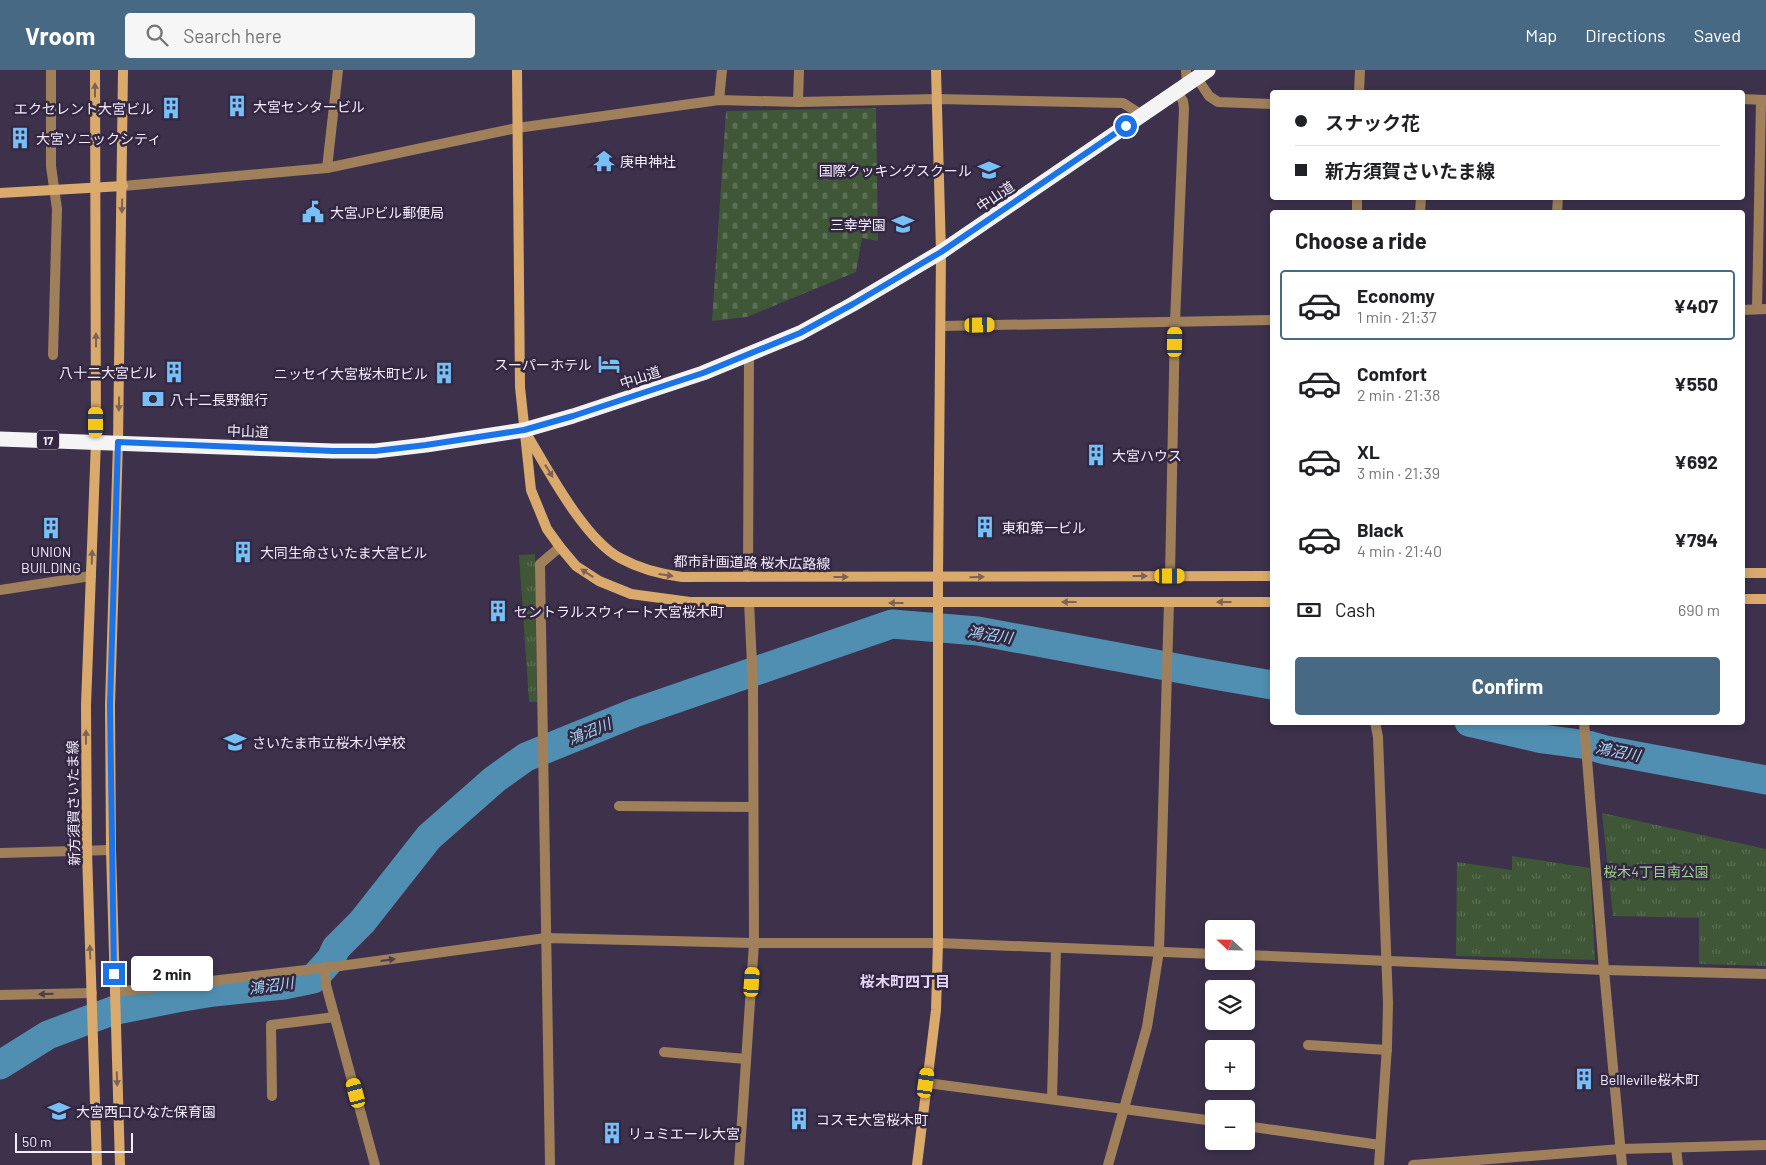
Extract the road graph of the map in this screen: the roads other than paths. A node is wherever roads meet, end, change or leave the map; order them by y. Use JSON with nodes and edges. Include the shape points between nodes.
{"nodes":[{"id":1,"x":52,"y":70,"type":"edge"},
{"id":2,"x":95,"y":70,"type":"edge"},
{"id":3,"x":123,"y":70,"type":"edge"},
{"id":4,"x":338,"y":70,"type":"edge"},
{"id":5,"x":517,"y":70,"type":"edge"},
{"id":6,"x":722,"y":70,"type":"edge"},
{"id":7,"x":799,"y":70,"type":"edge"},
{"id":8,"x":936,"y":70,"type":"edge"},
{"id":9,"x":1360,"y":70,"type":"edge"},
{"id":10,"x":1191,"y":79,"type":"edge"},
{"id":11,"x":1359,"y":90,"type":"edge"},
{"id":12,"x":937,"y":98,"type":"junction"},
{"id":13,"x":1745,"y":99,"type":"edge"},
{"id":14,"x":720,"y":100,"type":"junction"},
{"id":15,"x":1764,"y":100,"type":"edge"},
{"id":16,"x":798,"y":102,"type":"junction"},
{"id":17,"x":1270,"y":104,"type":"edge"},
{"id":18,"x":1142,"y":115,"type":"junction"},
{"id":19,"x":517,"y":128,"type":"junction"},
{"id":20,"x":327,"y":168,"type":"junction"},
{"id":21,"x":123,"y":186,"type":"junction"},
{"id":22,"x":96,"y":188,"type":"junction"},
{"id":23,"x":0,"y":193,"type":"edge"},
{"id":24,"x":1762,"y":215,"type":"edge"},
{"id":25,"x":941,"y":252,"type":"junction"},
{"id":26,"x":1761,"y":309,"type":"edge"},
{"id":27,"x":1745,"y":310,"type":"edge"},
{"id":28,"x":1270,"y":320,"type":"edge"},
{"id":29,"x":1175,"y":322,"type":"junction"},
{"id":30,"x":942,"y":326,"type":"junction"},
{"id":31,"x":749,"y":354,"type":"junction"},
{"id":32,"x":53,"y":355,"type":"dead end"},
{"id":33,"x":524,"y":430,"type":"junction"},
{"id":34,"x":0,"y":439,"type":"edge"},
{"id":35,"x":96,"y":441,"type":"junction"},
{"id":36,"x":118,"y":442,"type":"junction"},
{"id":37,"x":560,"y":547,"type":"junction"},
{"id":38,"x":1745,"y":573,"type":"edge"},
{"id":39,"x":1766,"y":573,"type":"edge"},
{"id":40,"x":91,"y":576,"type":"junction"},
{"id":41,"x":1170,"y":576,"type":"junction"},
{"id":42,"x":1270,"y":576,"type":"edge"},
{"id":43,"x":748,"y":577,"type":"junction"},
{"id":44,"x":938,"y":577,"type":"junction"},
{"id":45,"x":0,"y":590,"type":"edge"},
{"id":46,"x":1745,"y":599,"type":"edge"},
{"id":47,"x":1766,"y":599,"type":"edge"},
{"id":48,"x":749,"y":602,"type":"junction"},
{"id":49,"x":1169,"y":602,"type":"junction"},
{"id":50,"x":1270,"y":602,"type":"edge"},
{"id":51,"x":939,"y":603,"type":"junction"},
{"id":52,"x":1376,"y":725,"type":"edge"},
{"id":53,"x":1585,"y":726,"type":"edge"},
{"id":54,"x":619,"y":806,"type":"dead end"},
{"id":55,"x":753,"y":808,"type":"junction"},
{"id":56,"x":111,"y":850,"type":"junction"},
{"id":57,"x":87,"y":852,"type":"junction"},
{"id":58,"x":0,"y":853,"type":"edge"},
{"id":59,"x":546,"y":938,"type":"junction"},
{"id":60,"x":754,"y":943,"type":"junction"},
{"id":61,"x":938,"y":943,"type":"junction"},
{"id":62,"x":1056,"y":948,"type":"junction"},
{"id":63,"x":1159,"y":951,"type":"junction"},
{"id":64,"x":1205,"y":954,"type":"edge"},
{"id":65,"x":1255,"y":955,"type":"edge"},
{"id":66,"x":1387,"y":962,"type":"junction"},
{"id":67,"x":324,"y":968,"type":"junction"},
{"id":68,"x":1604,"y":970,"type":"junction"},
{"id":69,"x":1766,"y":974,"type":"edge"},
{"id":70,"x":0,"y":995,"type":"edge"},
{"id":71,"x":115,"y":995,"type":"junction"},
{"id":72,"x":92,"y":997,"type":"junction"},
{"id":73,"x":334,"y":1017,"type":"junction"},
{"id":74,"x":1308,"y":1045,"type":"dead end"},
{"id":75,"x":1387,"y":1050,"type":"junction"},
{"id":76,"x":664,"y":1052,"type":"dead end"},
{"id":77,"x":746,"y":1059,"type":"junction"},
{"id":78,"x":926,"y":1083,"type":"junction"},
{"id":79,"x":272,"y":1096,"type":"dead end"},
{"id":80,"x":1052,"y":1099,"type":"junction"},
{"id":81,"x":1125,"y":1109,"type":"junction"},
{"id":82,"x":1205,"y":1120,"type":"edge"},
{"id":83,"x":1255,"y":1127,"type":"edge"},
{"id":84,"x":1380,"y":1145,"type":"junction"},
{"id":85,"x":1766,"y":1146,"type":"edge"},
{"id":86,"x":1676,"y":1148,"type":"junction"},
{"id":87,"x":1621,"y":1149,"type":"junction"},
{"id":88,"x":98,"y":1165,"type":"edge"},
{"id":89,"x":120,"y":1165,"type":"edge"},
{"id":90,"x":376,"y":1165,"type":"edge"},
{"id":91,"x":550,"y":1165,"type":"edge"},
{"id":92,"x":739,"y":1165,"type":"edge"},
{"id":93,"x":917,"y":1165,"type":"edge"},
{"id":94,"x":1108,"y":1165,"type":"edge"},
{"id":95,"x":1379,"y":1165,"type":"edge"},
{"id":96,"x":1412,"y":1165,"type":"edge"},
{"id":97,"x":1622,"y":1165,"type":"edge"},
{"id":98,"x":1678,"y":1165,"type":"edge"}],
"edges":[{"from":1,"to":32,"type":"street","via":[[51,166],[56,209]]},
{"from":22,"to":2,"type":"street","name":"新方須賀さいたま線","one_way":true},
{"from":3,"to":21,"type":"street"},
{"from":4,"to":20,"type":"street"},
{"from":5,"to":19,"type":"street"},
{"from":6,"to":14,"type":"street"},
{"from":7,"to":16,"type":"street"},
{"from":8,"to":12,"type":"street"},
{"from":9,"to":11,"type":"street"},
{"from":10,"to":17,"type":"street","via":[[1218,102]]},
{"from":10,"to":18,"type":"highway","name":"中山道","number":"17"},
{"from":10,"to":29,"type":"street","via":[[1183,101]]},
{"from":12,"to":16,"type":"street"},
{"from":12,"to":18,"type":"street","via":[[1123,103]]},
{"from":12,"to":25,"type":"street"},
{"from":13,"to":15,"type":"street"},
{"from":14,"to":16,"type":"street"},
{"from":14,"to":19,"type":"street"},
{"from":15,"to":24,"type":"street"},
{"from":18,"to":25,"type":"highway","name":"中山道","number":"17"},
{"from":19,"to":20,"type":"street"},
{"from":19,"to":33,"type":"street","via":[[518,332]]},
{"from":20,"to":21,"type":"street"},
{"from":21,"to":22,"type":"street"},
{"from":21,"to":36,"type":"street","one_way":true},
{"from":22,"to":23,"type":"street"},
{"from":35,"to":22,"type":"street","name":"新方須賀さいたま線","one_way":true},
{"from":24,"to":26,"type":"street"},
{"from":25,"to":30,"type":"street"},
{"from":25,"to":31,"type":"highway","name":"中山道","number":"17","via":[[800,333]]},
{"from":26,"to":27,"type":"street"},
{"from":28,"to":29,"type":"street"},
{"from":29,"to":30,"type":"street"},
{"from":29,"to":41,"type":"street"},
{"from":30,"to":44,"type":"street"},
{"from":31,"to":33,"type":"highway","name":"中山道","number":"17","via":[[703,373]]},
{"from":31,"to":43,"type":"street"},
{"from":33,"to":36,"type":"highway","name":"中山道","number":"17","via":[[375,451]]},
{"from":33,"to":37,"type":"street","via":[[531,490],[547,529]]},
{"from":33,"to":43,"type":"street","name":"都市計画道路 桜木広路線","one_way":true,"via":[[586,528],[618,558],[653,573],[682,577]]},
{"from":34,"to":35,"type":"highway","name":"中山道","number":"17"},
{"from":35,"to":36,"type":"highway","name":"中山道","number":"17"},
{"from":40,"to":35,"type":"street","name":"新方須賀さいたま線","one_way":true},
{"from":36,"to":56,"type":"street","via":[[111,640]]},
{"from":48,"to":37,"type":"street","one_way":true,"via":[[690,602],[631,594],[599,581],[576,566]]},
{"from":37,"to":59,"type":"street","via":[[540,564]]},
{"from":38,"to":39,"type":"street"},
{"from":40,"to":45,"type":"street"},
{"from":57,"to":40,"type":"street","name":"新方須賀さいたま線","one_way":true,"via":[[86,705]]},
{"from":41,"to":42,"type":"street","name":"都市計画道路 桜木広路線"},
{"from":44,"to":41,"type":"street","name":"都市計画道路 桜木広路線","one_way":true},
{"from":43,"to":44,"type":"street","name":"都市計画道路 桜木広路線","one_way":true},
{"from":44,"to":51,"type":"street"},
{"from":46,"to":47,"type":"street"},
{"from":51,"to":48,"type":"street","one_way":true},
{"from":48,"to":55,"type":"street"},
{"from":50,"to":49,"type":"street","one_way":true},
{"from":49,"to":51,"type":"street","one_way":true},
{"from":49,"to":63,"type":"street"},
{"from":51,"to":61,"type":"street"},
{"from":52,"to":66,"type":"street"},
{"from":53,"to":68,"type":"street"},
{"from":54,"to":55,"type":"street"},
{"from":55,"to":60,"type":"street"},
{"from":56,"to":57,"type":"street"},
{"from":56,"to":71,"type":"street"},
{"from":57,"to":58,"type":"street"},
{"from":72,"to":57,"type":"street","name":"新方須賀さいたま線","one_way":true},
{"from":59,"to":60,"type":"street"},
{"from":67,"to":59,"type":"street","one_way":true},
{"from":59,"to":91,"type":"street"},
{"from":60,"to":61,"type":"street"},
{"from":60,"to":77,"type":"street"},
{"from":61,"to":62,"type":"street"},
{"from":61,"to":78,"type":"street","via":[[936,1010]]},
{"from":62,"to":63,"type":"street"},
{"from":62,"to":80,"type":"street"},
{"from":63,"to":64,"type":"street"},
{"from":63,"to":81,"type":"street","via":[[1147,1027]]},
{"from":65,"to":66,"type":"street"},
{"from":66,"to":68,"type":"street"},
{"from":66,"to":75,"type":"street"},
{"from":67,"to":71,"type":"street"},
{"from":67,"to":73,"type":"street"},
{"from":68,"to":69,"type":"street"},
{"from":68,"to":87,"type":"street"},
{"from":72,"to":70,"type":"street","one_way":true},
{"from":71,"to":89,"type":"street","one_way":true},
{"from":72,"to":88,"type":"street","name":"新方須賀さいたま線"},
{"from":73,"to":79,"type":"street","via":[[271,1024]]},
{"from":73,"to":90,"type":"street"},
{"from":74,"to":75,"type":"street"},
{"from":75,"to":84,"type":"street"},
{"from":76,"to":77,"type":"street"},
{"from":77,"to":92,"type":"street"},
{"from":78,"to":80,"type":"street"},
{"from":78,"to":93,"type":"street"},
{"from":80,"to":81,"type":"street"},
{"from":81,"to":82,"type":"street"},
{"from":81,"to":94,"type":"street"},
{"from":83,"to":84,"type":"street"},
{"from":84,"to":95,"type":"street"},
{"from":85,"to":86,"type":"street"},
{"from":86,"to":87,"type":"street"},
{"from":86,"to":98,"type":"street"},
{"from":87,"to":96,"type":"street"},
{"from":87,"to":97,"type":"street"}]}
